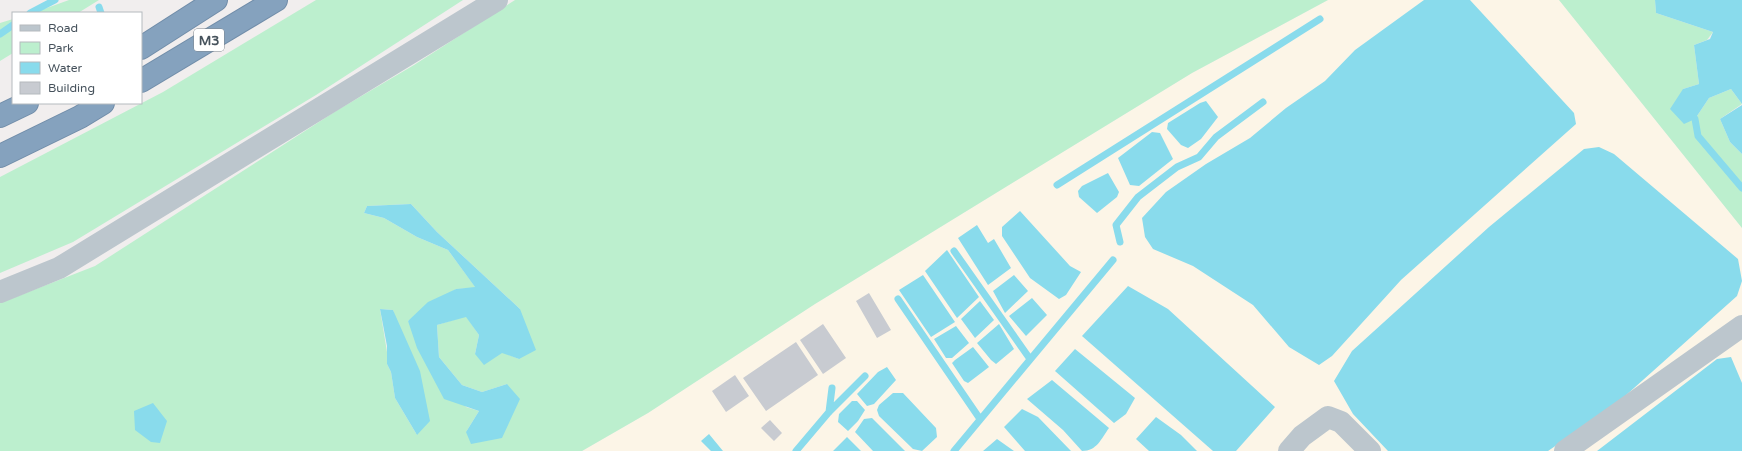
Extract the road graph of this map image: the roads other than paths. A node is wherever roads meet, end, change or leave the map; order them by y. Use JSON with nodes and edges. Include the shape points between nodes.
{"nodes":[{"id":1,"x":216,"y":0,"type":"edge"},
{"id":2,"x":276,"y":0,"type":"edge"},
{"id":3,"x":497,"y":0,"type":"edge"},
{"id":4,"x":142,"y":47,"type":"edge"},
{"id":5,"x":142,"y":80,"type":"edge"},
{"id":6,"x":25,"y":104,"type":"edge"},
{"id":7,"x":101,"y":104,"type":"edge"},
{"id":8,"x":0,"y":116,"type":"edge"},
{"id":9,"x":0,"y":156,"type":"edge"},
{"id":10,"x":0,"y":292,"type":"edge"},
{"id":11,"x":1742,"y":326,"type":"edge"},
{"id":12,"x":1289,"y":451,"type":"edge"},
{"id":13,"x":1370,"y":451,"type":"edge"},
{"id":14,"x":1565,"y":451,"type":"edge"}],
"edges":[{"from":1,"to":4,"type":"highway","number":"M3"},
{"from":2,"to":5,"type":"highway","number":"M3"},
{"from":3,"to":10,"type":"street","via":[[59,268]]},
{"from":6,"to":8,"type":"highway"},
{"from":7,"to":9,"type":"highway"},
{"from":11,"to":14,"type":"street"},
{"from":12,"to":13,"type":"street","via":[[1302,436],[1328,417],[1341,422]]}]}
